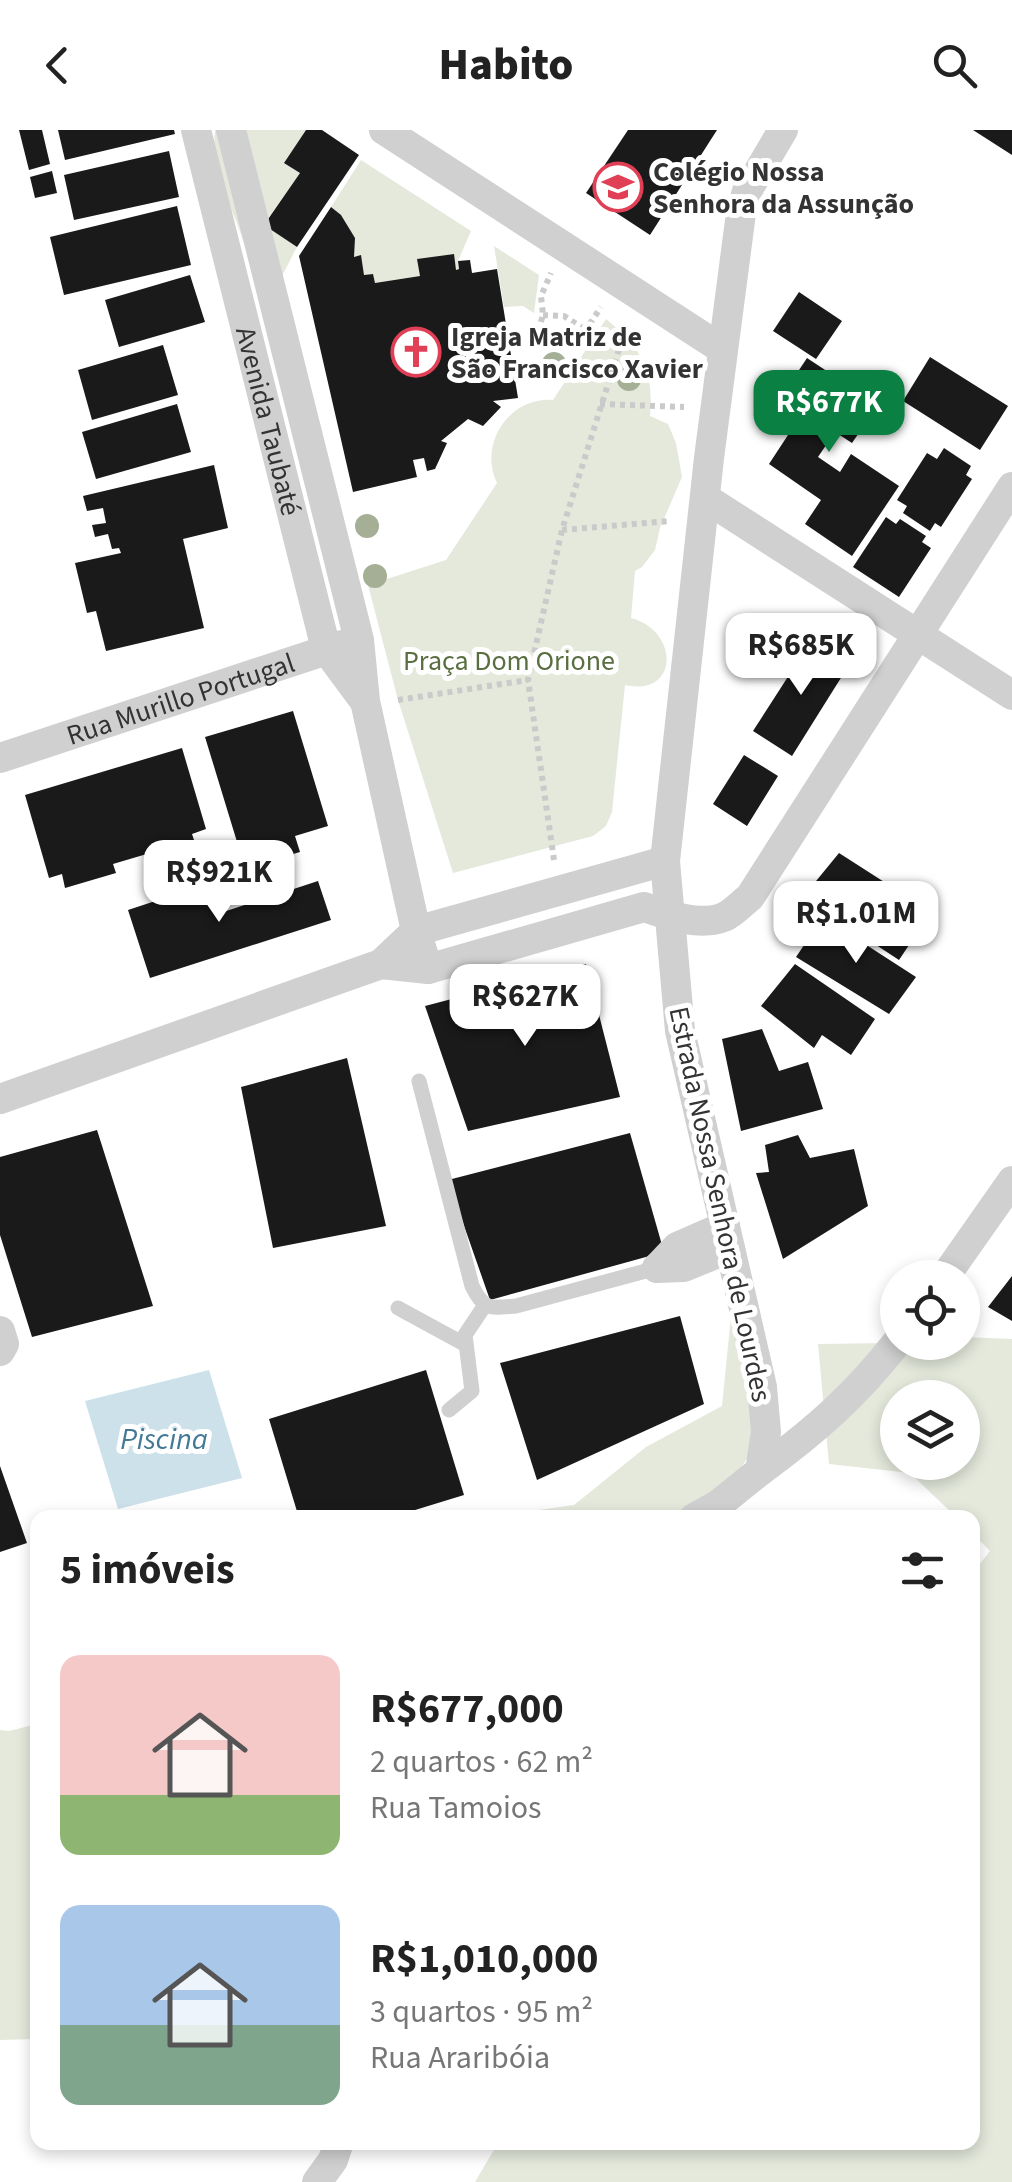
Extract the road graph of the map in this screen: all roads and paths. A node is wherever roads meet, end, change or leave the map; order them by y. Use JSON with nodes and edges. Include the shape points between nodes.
{"nodes":[{"id":1,"x":196,"y":130,"type":"edge"},
{"id":2,"x":231,"y":130,"type":"edge"},
{"id":3,"x":384,"y":130,"type":"edge"},
{"id":4,"x":783,"y":130,"type":"edge"},
{"id":5,"x":564,"y":245,"type":"junction"},
{"id":6,"x":631,"y":289,"type":"junction"},
{"id":7,"x":543,"y":315,"type":"junction"},
{"id":8,"x":586,"y":330,"type":"junction"},
{"id":9,"x":514,"y":348,"type":"dead end"},
{"id":10,"x":722,"y":348,"type":"junction"},
{"id":11,"x":572,"y":349,"type":"dead end"},
{"id":12,"x":600,"y":404,"type":"junction"},
{"id":13,"x":715,"y":408,"type":"junction"},
{"id":14,"x":1012,"y":488,"type":"edge"},
{"id":15,"x":704,"y":509,"type":"junction"},
{"id":16,"x":562,"y":530,"type":"junction"},
{"id":17,"x":919,"y":633,"type":"junction"},
{"id":18,"x":360,"y":640,"type":"junction"},
{"id":19,"x":326,"y":649,"type":"junction"},
{"id":20,"x":528,"y":680,"type":"junction"},
{"id":21,"x":1012,"y":695,"type":"edge"},
{"id":22,"x":398,"y":700,"type":"dead end"},
{"id":23,"x":365,"y":701,"type":"junction"},
{"id":24,"x":0,"y":758,"type":"edge"},
{"id":25,"x":665,"y":861,"type":"junction"},
{"id":26,"x":559,"y":891,"type":"junction"},
{"id":27,"x":670,"y":916,"type":"junction"},
{"id":28,"x":416,"y":931,"type":"junction"},
{"id":29,"x":381,"y":964,"type":"junction"},
{"id":30,"x":428,"y":970,"type":"junction"},
{"id":31,"x":419,"y":1081,"type":"dead end"},
{"id":32,"x":0,"y":1098,"type":"edge"},
{"id":33,"x":1012,"y":1181,"type":"edge"},
{"id":34,"x":728,"y":1237,"type":"junction"},
{"id":35,"x":957,"y":1260,"type":"edge"},
{"id":36,"x":658,"y":1268,"type":"joint"},
{"id":37,"x":486,"y":1304,"type":"junction"},
{"id":38,"x":398,"y":1308,"type":"dead end"},
{"id":39,"x":0,"y":1330,"type":"edge"},
{"id":40,"x":466,"y":1345,"type":"junction"},
{"id":41,"x":0,"y":1351,"type":"edge"},
{"id":42,"x":883,"y":1360,"type":"edge"},
{"id":43,"x":449,"y":1410,"type":"dead end"},
{"id":44,"x":760,"y":1471,"type":"junction"},
{"id":45,"x":708,"y":1510,"type":"edge"},
{"id":46,"x":336,"y":2150,"type":"edge"},
{"id":47,"x":317,"y":2182,"type":"edge"}],
"edges":[{"from":1,"to":19,"type":"street","name":"Avenida Taubaté"},
{"from":2,"to":18,"type":"street","name":"Avenida Taubaté"},
{"from":3,"to":5,"type":"street"},
{"from":4,"to":10,"type":"street","name":"Estrada Nossa Senhora de Lourdes","via":[[747,191]]},
{"from":5,"to":6,"type":"street"},
{"from":5,"to":7,"type":"path","via":[[541,296]]},
{"from":6,"to":8,"type":"path"},
{"from":6,"to":10,"type":"street"},
{"from":6,"to":12,"type":"path"},
{"from":7,"to":8,"type":"path","via":[[564,316]]},
{"from":7,"to":9,"type":"path","via":[[537,335]]},
{"from":8,"to":11,"type":"path"},
{"from":10,"to":13,"type":"street","name":"Estrada Nossa Senhora de Lourdes"},
{"from":12,"to":13,"type":"path"},
{"from":12,"to":16,"type":"path"},
{"from":13,"to":15,"type":"street","name":"Estrada Nossa Senhora de Lourdes"},
{"from":14,"to":17,"type":"street"},
{"from":15,"to":16,"type":"path"},
{"from":15,"to":17,"type":"street"},
{"from":15,"to":25,"type":"street","name":"Estrada Nossa Senhora de Lourdes"},
{"from":16,"to":20,"type":"path"},
{"from":17,"to":21,"type":"street"},
{"from":17,"to":27,"type":"street","via":[[750,897],[723,917]]},
{"from":18,"to":19,"type":"street","name":"Rua Murillo Portugal"},
{"from":18,"to":23,"type":"street","name":"Avenida Taubaté"},
{"from":19,"to":23,"type":"street","name":"Avenida Taubaté"},
{"from":19,"to":24,"type":"street","name":"Rua Murillo Portugal"},
{"from":20,"to":22,"type":"path"},
{"from":20,"to":26,"type":"path"},
{"from":23,"to":28,"type":"street","name":"Avenida Taubaté"},
{"from":25,"to":26,"type":"street"},
{"from":25,"to":27,"type":"street","name":"Estrada Nossa Senhora de Lourdes"},
{"from":26,"to":28,"type":"street"},
{"from":27,"to":30,"type":"street","via":[[644,907]]},
{"from":27,"to":34,"type":"street","name":"Estrada Nossa Senhora de Lourdes","via":[[680,1031]]},
{"from":28,"to":29,"type":"street"},
{"from":28,"to":30,"type":"street","name":"Avenida Taubaté"},
{"from":29,"to":30,"type":"street"},
{"from":29,"to":32,"type":"street"},
{"from":31,"to":37,"type":"lane","via":[[472,1286]]},
{"from":33,"to":35,"type":"street"},
{"from":34,"to":36,"type":"street","via":[[677,1247]]},
{"from":34,"to":44,"type":"street","name":"Estrada Nossa Senhora de Lourdes","via":[[762,1387],[766,1432]]},
{"from":36,"to":37,"type":"lane","via":[[516,1306]]},
{"from":37,"to":40,"type":"lane","via":[[466,1331]]},
{"from":38,"to":40,"type":"lane"},
{"from":39,"to":41,"type":"street"},
{"from":40,"to":43,"type":"lane","via":[[472,1391]]},
{"from":42,"to":44,"type":"street","via":[[819,1428]]},
{"from":44,"to":45,"type":"street"},
{"from":46,"to":47,"type":"street"}]}
